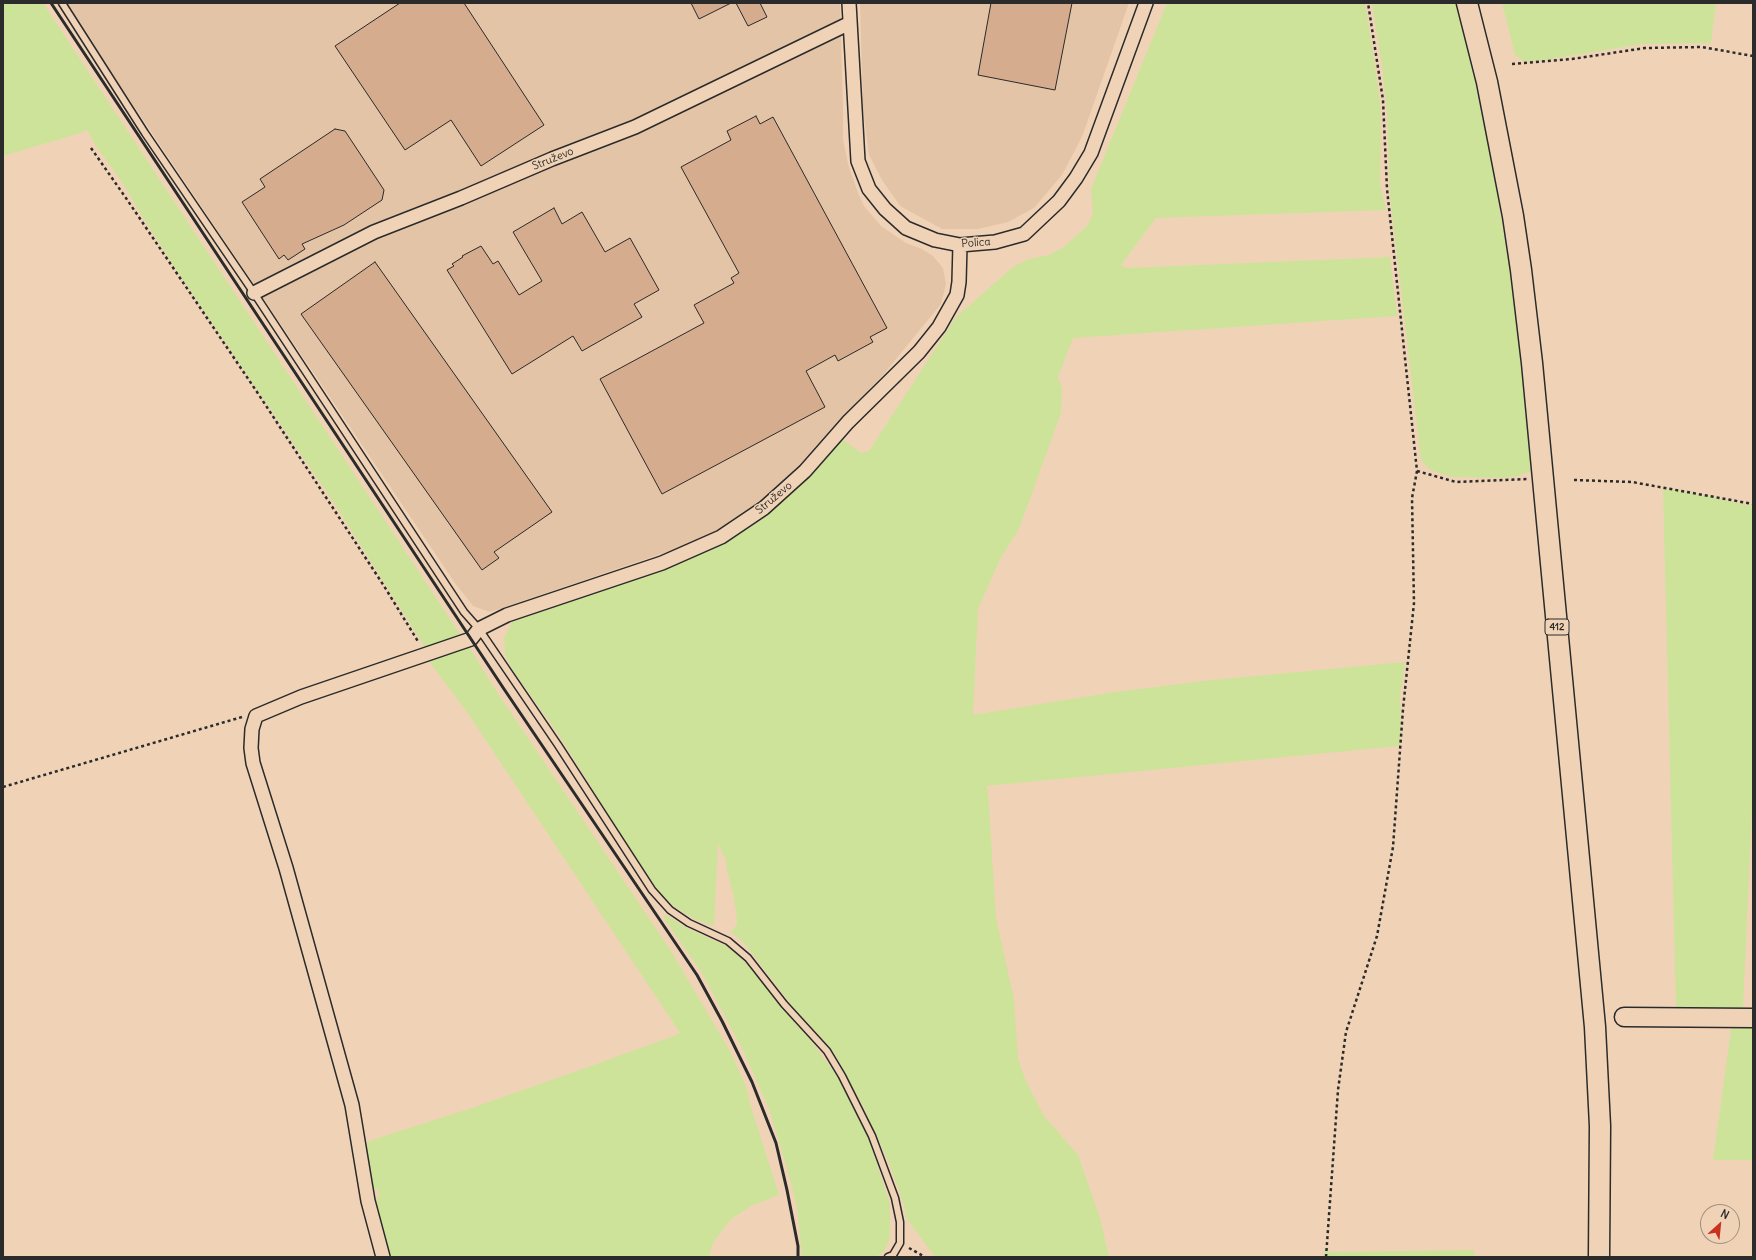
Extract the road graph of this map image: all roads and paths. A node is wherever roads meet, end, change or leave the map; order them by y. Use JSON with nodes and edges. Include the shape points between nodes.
{"nodes":[{"id":1,"x":62,"y":3,"type":"edge"},
{"id":2,"x":849,"y":3,"type":"edge"},
{"id":3,"x":1146,"y":3,"type":"edge"},
{"id":4,"x":1368,"y":3,"type":"edge"},
{"id":5,"x":1467,"y":3,"type":"edge"},
{"id":6,"x":850,"y":23,"type":"junction"},
{"id":7,"x":1753,"y":56,"type":"edge"},
{"id":8,"x":1512,"y":64,"type":"dead end"},
{"id":9,"x":91,"y":148,"type":"dead end"},
{"id":10,"x":960,"y":245,"type":"junction"},
{"id":11,"x":254,"y":293,"type":"junction"},
{"id":12,"x":1417,"y":471,"type":"junction"},
{"id":13,"x":1543,"y":478,"type":"junction"},
{"id":14,"x":1574,"y":480,"type":"dead end"},
{"id":15,"x":1753,"y":504,"type":"edge"},
{"id":16,"x":479,"y":629,"type":"junction"},
{"id":17,"x":426,"y":656,"type":"junction"},
{"id":18,"x":256,"y":716,"type":"junction"},
{"id":19,"x":3,"y":787,"type":"edge"},
{"id":20,"x":1624,"y":1017,"type":"dead end"},
{"id":21,"x":1753,"y":1018,"type":"edge"},
{"id":22,"x":900,"y":1243,"type":"junction"},
{"id":23,"x":383,"y":1257,"type":"edge"},
{"id":24,"x":888,"y":1257,"type":"edge"},
{"id":25,"x":925,"y":1257,"type":"edge"},
{"id":26,"x":1326,"y":1257,"type":"edge"},
{"id":27,"x":1599,"y":1257,"type":"edge"}],
"edges":[{"from":1,"to":11,"type":"lane","via":[[145,133]]},
{"from":2,"to":6,"type":"street","name":"Polica"},
{"from":3,"to":10,"type":"street","name":"Polica","via":[[1091,153],[1059,201],[1024,234],[995,242]]},
{"from":4,"to":12,"type":"path","via":[[1383,100],[1387,189]]},
{"from":5,"to":13,"type":"main road","number":"412","via":[[1487,82],[1513,216]]},
{"from":6,"to":10,"type":"street","name":"Polica","via":[[858,161],[868,189],[906,228],[935,240]]},
{"from":6,"to":11,"type":"street","name":"Struževo","via":[[634,127],[374,232]]},
{"from":7,"to":8,"type":"path","via":[[1702,47],[1645,48],[1572,60]]},
{"from":9,"to":17,"type":"path","via":[[261,399],[384,586]]},
{"from":10,"to":16,"type":"street","name":"Struževo","via":[[957,296],[939,327],[920,352],[848,422],[806,471],[764,508],[721,537],[662,563],[507,615]]},
{"from":11,"to":16,"type":"lane","via":[[456,599]]},
{"from":12,"to":13,"type":"path","via":[[1456,482]]},
{"from":12,"to":26,"type":"path","via":[[1412,498],[1414,603],[1393,847],[1377,936],[1346,1032],[1338,1090]]},
{"from":13,"to":27,"type":"main road","number":"412","via":[[1595,1027],[1600,1126]]},
{"from":14,"to":15,"type":"path","via":[[1632,482]]},
{"from":16,"to":17,"type":"street","name":"Struževo","via":[[471,639]]},
{"from":16,"to":22,"type":"lane","via":[[652,890],[670,910],[689,923],[728,941],[748,958],[784,1004],[827,1051],[872,1136],[894,1198],[900,1222]]},
{"from":17,"to":18,"type":"street","name":"Struževo","via":[[301,697]]},
{"from":18,"to":19,"type":"path","via":[[239,718]]},
{"from":18,"to":23,"type":"street","via":[[252,729],[253,763],[286,868],[350,1098],[368,1201]]},
{"from":20,"to":21,"type":"street"},
{"from":22,"to":24,"type":"lane","via":[[893,1255]]},
{"from":22,"to":25,"type":"path"}]}
